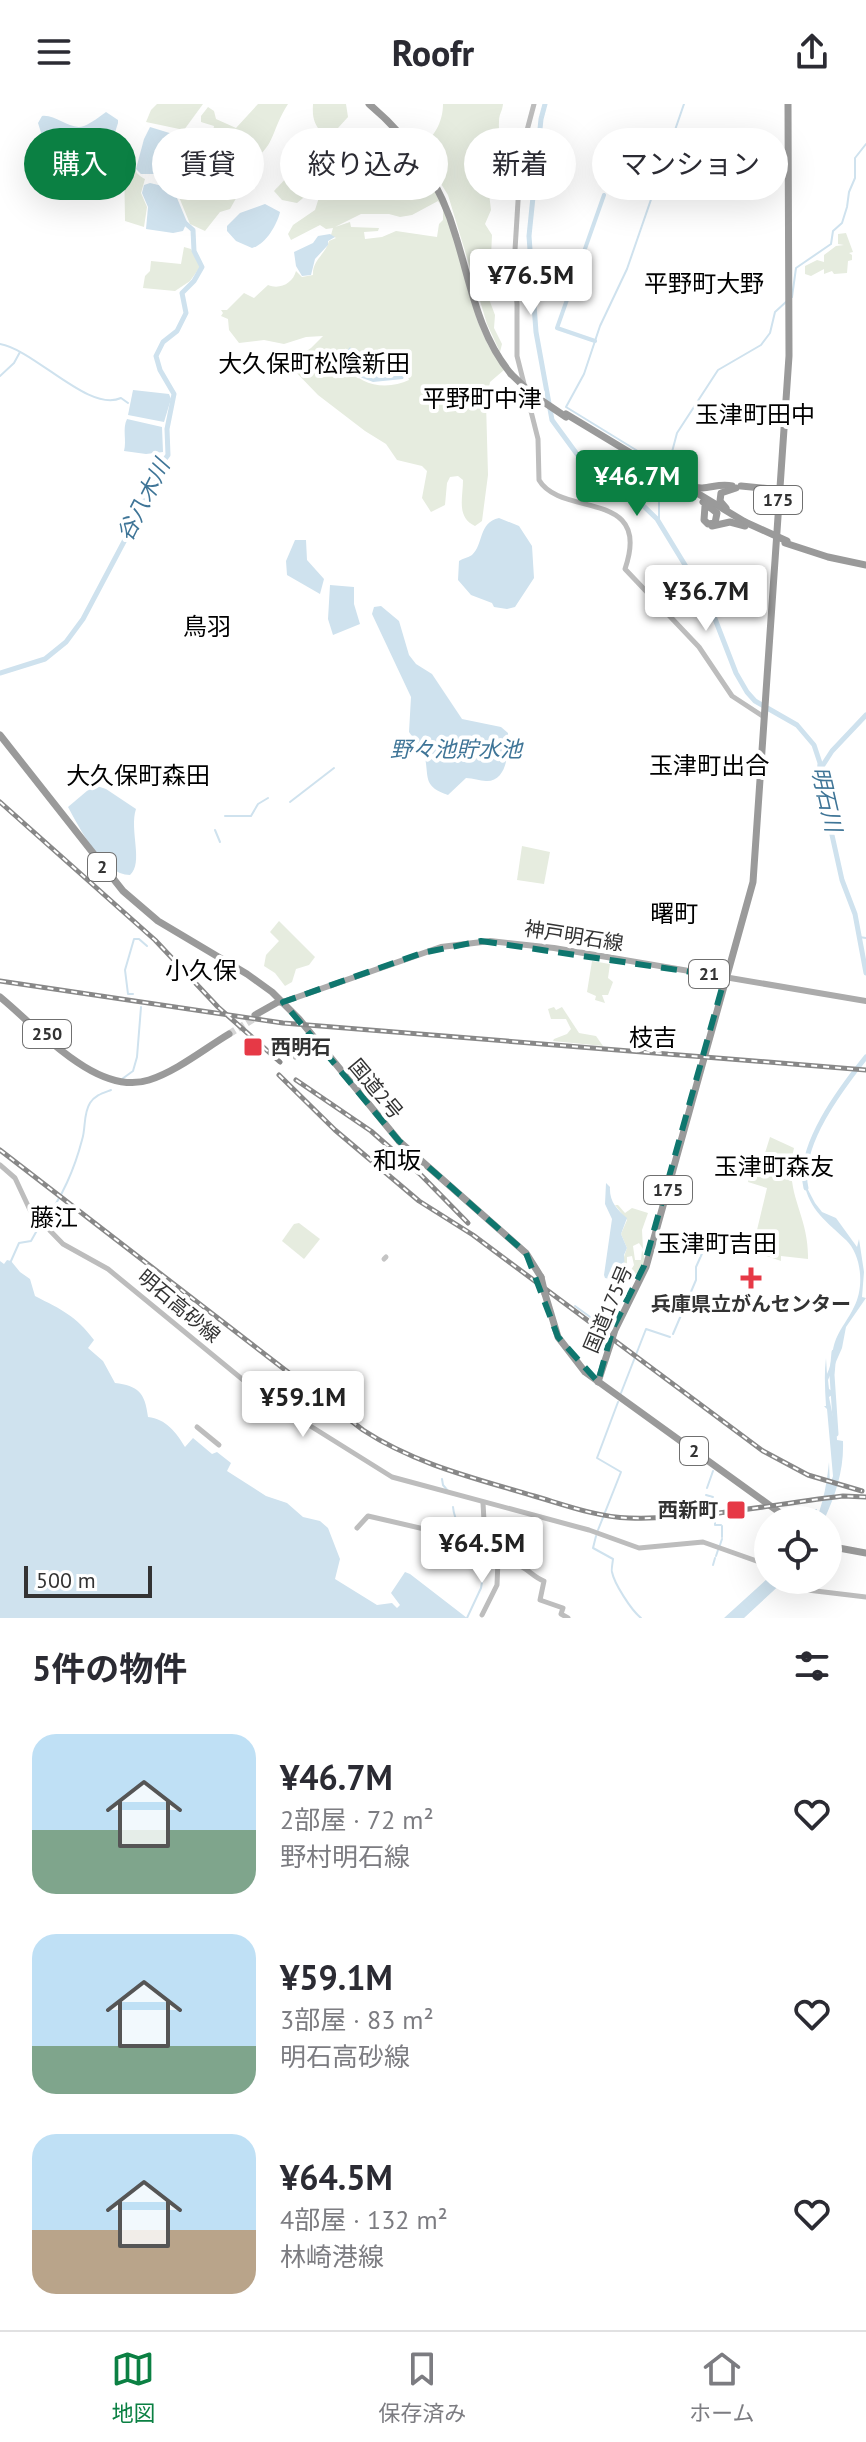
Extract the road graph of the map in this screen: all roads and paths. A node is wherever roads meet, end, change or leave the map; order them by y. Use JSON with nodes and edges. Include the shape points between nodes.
{"nodes":[{"id":1,"x":371,"y":104,"type":"edge"},
{"id":2,"x":534,"y":104,"type":"edge"},
{"id":3,"x":786,"y":104,"type":"edge"},
{"id":4,"x":670,"y":477,"type":"junction"},
{"id":5,"x":738,"y":487,"type":"junction"},
{"id":6,"x":757,"y":489,"type":"junction"},
{"id":7,"x":779,"y":490,"type":"junction"},
{"id":8,"x":704,"y":500,"type":"junction"},
{"id":9,"x":775,"y":503,"type":"junction"},
{"id":10,"x":730,"y":512,"type":"junction"},
{"id":11,"x":778,"y":513,"type":"junction"},
{"id":12,"x":745,"y":524,"type":"junction"},
{"id":13,"x":786,"y":542,"type":"junction"},
{"id":14,"x":866,"y":564,"type":"edge"},
{"id":15,"x":765,"y":698,"type":"junction"},
{"id":16,"x":764,"y":715,"type":"junction"},
{"id":17,"x":0,"y":735,"type":"edge"},
{"id":18,"x":726,"y":977,"type":"junction"},
{"id":19,"x":0,"y":996,"type":"edge"},
{"id":20,"x":865,"y":1000,"type":"edge"},
{"id":21,"x":283,"y":1002,"type":"junction"},
{"id":22,"x":258,"y":1015,"type":"tunnel mouth"},
{"id":23,"x":228,"y":1033,"type":"tunnel mouth"},
{"id":24,"x":314,"y":1038,"type":"junction"},
{"id":25,"x":295,"y":1057,"type":"dead end"},
{"id":26,"x":111,"y":1080,"type":"junction"},
{"id":27,"x":0,"y":1165,"type":"edge"},
{"id":28,"x":603,"y":1367,"type":"junction"},
{"id":29,"x":598,"y":1382,"type":"junction"},
{"id":30,"x":610,"y":1390,"type":"junction"},
{"id":31,"x":197,"y":1427,"type":"dead end"},
{"id":32,"x":219,"y":1445,"type":"dead end"},
{"id":33,"x":483,"y":1503,"type":"junction"},
{"id":34,"x":768,"y":1506,"type":"edge"},
{"id":35,"x":769,"y":1506,"type":"edge"},
{"id":36,"x":357,"y":1528,"type":"dead end"},
{"id":37,"x":842,"y":1547,"type":"edge"},
{"id":38,"x":866,"y":1551,"type":"edge"},
{"id":39,"x":487,"y":1556,"type":"junction"},
{"id":40,"x":498,"y":1560,"type":"junction"},
{"id":41,"x":754,"y":1560,"type":"edge"},
{"id":42,"x":841,"y":1594,"type":"edge"},
{"id":43,"x":866,"y":1597,"type":"edge"},
{"id":44,"x":482,"y":1615,"type":"dead end"},
{"id":45,"x":568,"y":1618,"type":"edge"}],
"edges":[{"from":1,"to":4,"type":"highway","bridge":true,"via":[[404,138],[433,181],[450,218],[484,330],[511,372],[532,394]]},
{"from":2,"to":16,"type":"main road","via":[[521,153],[514,266],[517,356],[537,434],[539,480],[552,493],[619,518],[631,542],[625,569],[699,647],[732,696]]},
{"from":3,"to":7,"type":"highway","name":"国道175号","number":"175","via":[[786,359]]},
{"from":4,"to":5,"type":"highway","via":[[699,489]]},
{"from":4,"to":8,"type":"highway"},
{"from":4,"to":10,"type":"highway"},
{"from":5,"to":6,"type":"highway","bridge":true},
{"from":5,"to":8,"type":"highway","via":[[714,489]]},
{"from":5,"to":10,"type":"highway","via":[[720,497]]},
{"from":6,"to":7,"type":"highway","bridge":true},
{"from":6,"to":9,"type":"highway","via":[[772,493]]},
{"from":7,"to":9,"type":"highway","name":"国道175号","number":"175"},
{"from":7,"to":11,"type":"highway","name":"国道175号","number":"175"},
{"from":7,"to":11,"type":"highway","via":[[789,495],[790,503]]},
{"from":8,"to":12,"type":"highway"},
{"from":8,"to":12,"type":"highway","via":[[700,517],[707,526]]},
{"from":9,"to":15,"type":"highway","name":"国道175号","number":"175"},
{"from":10,"to":12,"type":"highway"},
{"from":11,"to":15,"type":"highway","name":"国道175号","number":"175"},
{"from":12,"to":13,"type":"highway","bridge":true},
{"from":12,"to":13,"type":"highway","bridge":true},
{"from":13,"to":14,"type":"highway"},
{"from":15,"to":16,"type":"highway","name":"国道175号","number":"175"},
{"from":16,"to":18,"type":"highway","name":"国道175号","number":"175","via":[[753,882]]},
{"from":17,"to":21,"type":"highway","name":"国道2号","number":"2","via":[[123,891],[158,921]]},
{"from":18,"to":20,"type":"main road","name":"神戸明石線","number":"21"},
{"from":18,"to":21,"type":"main road","name":"神戸明石線","number":"21","via":[[481,941],[422,953]]},
{"from":18,"to":28,"type":"highway","name":"国道175号","number":"175","via":[[646,1267]]},
{"from":18,"to":29,"type":"highway","name":"国道175号","number":"175","via":[[644,1266],[613,1328]]},
{"from":19,"to":26,"type":"highway","number":"250"},
{"from":19,"to":26,"type":"highway","number":"250","via":[[94,1074]]},
{"from":21,"to":22,"type":"highway"},
{"from":21,"to":24,"type":"highway","name":"国道2号","number":"2"},
{"from":23,"to":26,"type":"highway","number":"250","via":[[161,1073],[137,1082]]},
{"from":24,"to":25,"type":"main road"},
{"from":24,"to":29,"type":"highway","name":"国道2号","number":"2","bridge":true,"via":[[391,1133],[526,1253],[541,1277],[558,1337]]},
{"from":27,"to":33,"type":"main road","name":"明石高砂線","via":[[15,1178],[25,1204],[63,1244],[120,1278],[264,1397],[392,1477]]},
{"from":28,"to":29,"type":"highway","name":"国道175号","number":"175"},
{"from":28,"to":30,"type":"highway"},
{"from":29,"to":30,"type":"highway","name":"国道2号","number":"2"},
{"from":29,"to":34,"type":"highway","name":"国道2号","number":"2"},
{"from":30,"to":35,"type":"highway","name":"国道2号","number":"2"},
{"from":31,"to":32,"type":"main road"},
{"from":33,"to":39,"type":"main road"},
{"from":33,"to":41,"type":"main road","name":"明石高砂線","via":[[639,1548],[703,1542]]},
{"from":36,"to":39,"type":"main road","via":[[368,1516],[433,1531],[439,1539]]},
{"from":37,"to":38,"type":"highway"},
{"from":39,"to":40,"type":"main road"},
{"from":40,"to":44,"type":"main road","via":[[497,1585]]},
{"from":40,"to":45,"type":"main road","via":[[544,1581],[540,1600],[563,1608],[561,1614]]},
{"from":42,"to":43,"type":"main road"}]}
